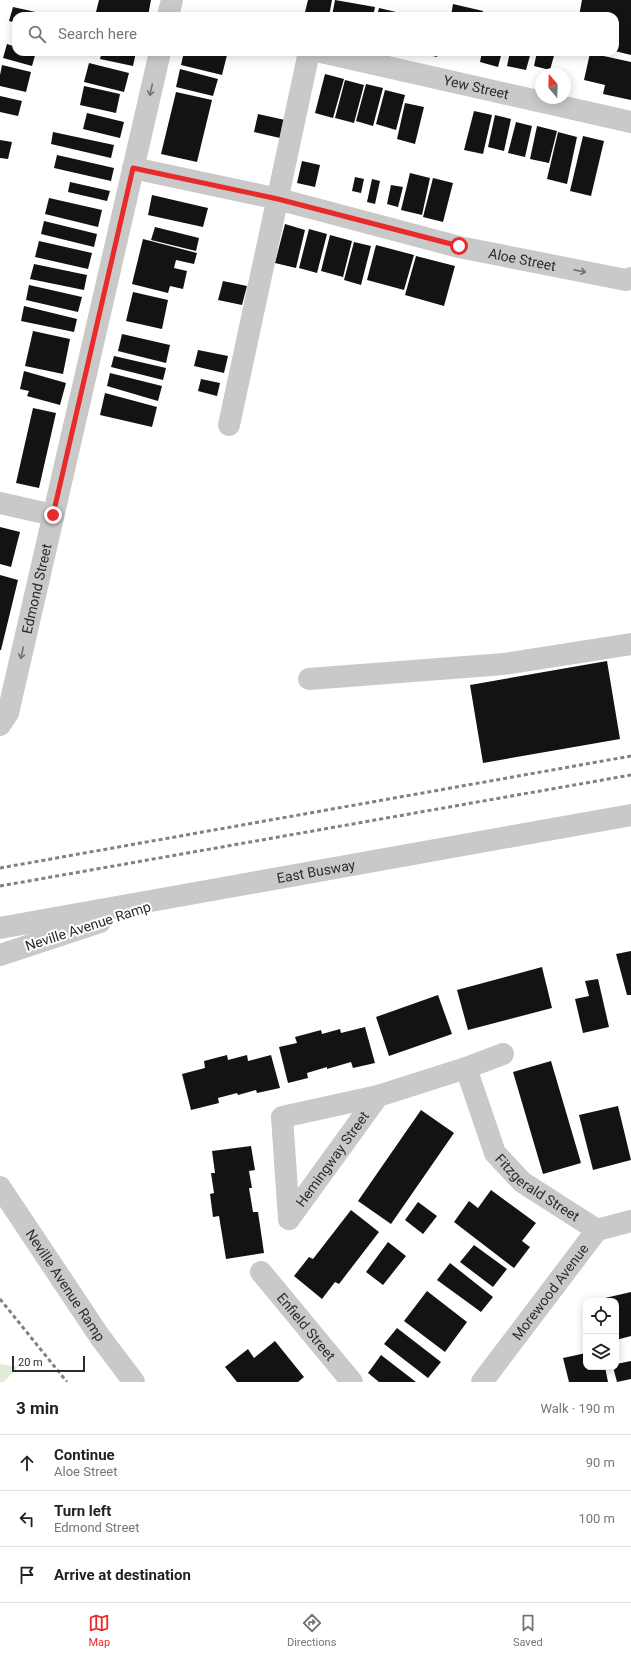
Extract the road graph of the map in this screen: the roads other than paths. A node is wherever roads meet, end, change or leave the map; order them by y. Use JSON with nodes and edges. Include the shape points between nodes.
{"nodes":[{"id":1,"x":172,"y":0,"type":"edge"},
{"id":2,"x":169,"y":12,"type":"edge"},
{"id":3,"x":159,"y":56,"type":"edge"},
{"id":4,"x":308,"y":56,"type":"edge"},
{"id":5,"x":339,"y":56,"type":"edge"},
{"id":6,"x":631,"y":122,"type":"edge"},
{"id":7,"x":133,"y":168,"type":"junction"},
{"id":8,"x":278,"y":199,"type":"junction"},
{"id":9,"x":631,"y":278,"type":"edge"},
{"id":10,"x":229,"y":425,"type":"dead end"},
{"id":11,"x":0,"y":503,"type":"edge"},
{"id":12,"x":53,"y":515,"type":"junction"},
{"id":13,"x":631,"y":644,"type":"edge"},
{"id":14,"x":309,"y":679,"type":"dead end"},
{"id":15,"x":0,"y":725,"type":"edge"},
{"id":16,"x":631,"y":815,"type":"edge"},
{"id":17,"x":176,"y":897,"type":"junction"},
{"id":18,"x":0,"y":928,"type":"edge"},
{"id":19,"x":0,"y":955,"type":"edge"},
{"id":20,"x":503,"y":1054,"type":"dead end"},
{"id":21,"x":466,"y":1068,"type":"junction"},
{"id":22,"x":378,"y":1096,"type":"junction"},
{"id":23,"x":0,"y":1187,"type":"edge"},
{"id":24,"x":631,"y":1222,"type":"edge"},
{"id":25,"x":597,"y":1230,"type":"junction"},
{"id":26,"x":261,"y":1272,"type":"dead end"},
{"id":27,"x":134,"y":1382,"type":"edge"},
{"id":28,"x":352,"y":1382,"type":"edge"},
{"id":29,"x":482,"y":1382,"type":"edge"}],
"edges":[{"from":1,"to":2,"type":"street"},
{"from":3,"to":7,"type":"street","name":"Edmond Street","one_way":true},
{"from":4,"to":8,"type":"street"},
{"from":5,"to":6,"type":"street","name":"Yew Street"},
{"from":7,"to":8,"type":"street","name":"Aloe Street"},
{"from":7,"to":12,"type":"street","name":"Edmond Street"},
{"from":8,"to":9,"type":"street","name":"Aloe Street","one_way":true,"via":[[459,246],[626,280]]},
{"from":8,"to":10,"type":"street"},
{"from":11,"to":12,"type":"street"},
{"from":12,"to":15,"type":"street","name":"Edmond Street","one_way":true,"via":[[8,713]]},
{"from":13,"to":14,"type":"street","via":[[504,664]]},
{"from":16,"to":17,"type":"street","name":"East Busway"},
{"from":17,"to":18,"type":"street","name":"East Busway"},
{"from":17,"to":19,"type":"street","name":"Neville Avenue Ramp"},
{"from":20,"to":21,"type":"street"},
{"from":21,"to":22,"type":"street"},
{"from":21,"to":25,"type":"street","name":"Fitzgerald Street","via":[[495,1153],[522,1182]]},
{"from":22,"to":22,"type":"street","name":"Hemingway Street","via":[[312,1188],[289,1220],[282,1117]]},
{"from":23,"to":27,"type":"street","name":"Neville Avenue Ramp","via":[[100,1337]]},
{"from":24,"to":25,"type":"street","name":"Morewood Avenue"},
{"from":25,"to":29,"type":"street","name":"Morewood Avenue"},
{"from":26,"to":28,"type":"street","name":"Enfield Street"}]}
